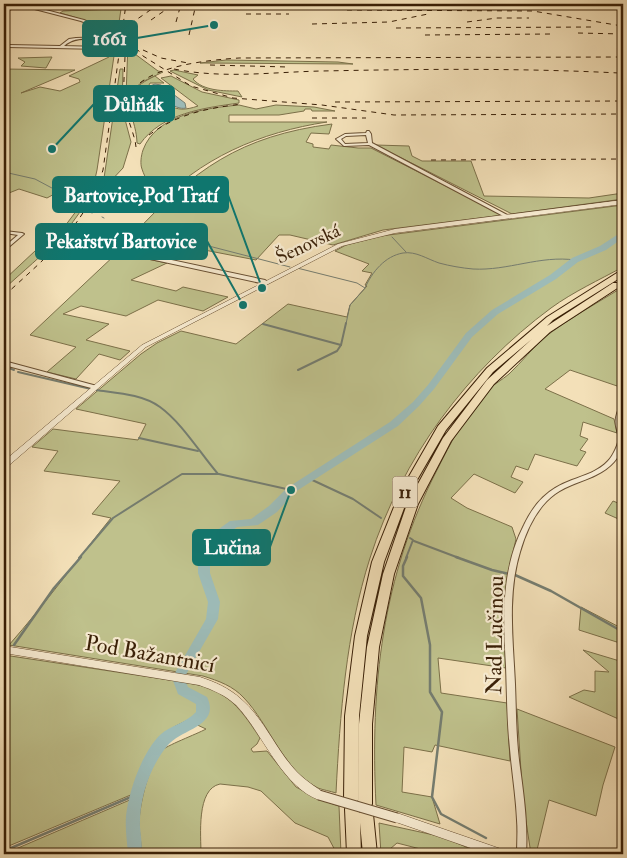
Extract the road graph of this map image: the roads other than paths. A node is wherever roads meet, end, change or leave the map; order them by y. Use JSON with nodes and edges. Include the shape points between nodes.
{"nodes":[{"id":1,"x":22,"y":4,"type":"edge"},
{"id":2,"x":4,"y":10,"type":"edge"},
{"id":3,"x":47,"y":10,"type":"junction"},
{"id":4,"x":58,"y":10,"type":"dead end"},
{"id":5,"x":107,"y":37,"type":"junction"},
{"id":6,"x":9,"y":46,"type":"dead end"},
{"id":7,"x":61,"y":47,"type":"junction"},
{"id":8,"x":101,"y":48,"type":"dead end"},
{"id":9,"x":370,"y":144,"type":"junction"},
{"id":10,"x":623,"y":202,"type":"edge"},
{"id":11,"x":509,"y":217,"type":"junction"},
{"id":12,"x":7,"y":232,"type":"dead end"},
{"id":13,"x":4,"y":249,"type":"edge"},
{"id":14,"x":120,"y":251,"type":"dead end"},
{"id":15,"x":623,"y":273,"type":"edge"},
{"id":16,"x":623,"y":281,"type":"edge"},
{"id":17,"x":265,"y":282,"type":"junction"},
{"id":18,"x":4,"y":363,"type":"edge"},
{"id":19,"x":95,"y":387,"type":"junction"},
{"id":20,"x":623,"y":406,"type":"edge"},
{"id":21,"x":623,"y":437,"type":"edge"},
{"id":22,"x":4,"y":465,"type":"edge"},
{"id":23,"x":4,"y":649,"type":"edge"},
{"id":24,"x":354,"y":854,"type":"edge"},
{"id":25,"x":370,"y":854,"type":"edge"},
{"id":26,"x":500,"y":854,"type":"edge"},
{"id":27,"x":522,"y":854,"type":"edge"}],
"edges":[{"from":1,"to":2,"type":"street"},
{"from":1,"to":3,"type":"street"},
{"from":3,"to":4,"type":"street"},
{"from":3,"to":5,"type":"street","via":[[89,24]]},
{"from":5,"to":5,"type":"street","via":[[102,46],[110,46],[112,40]]},
{"from":5,"to":7,"type":"street","via":[[73,39]]},
{"from":6,"to":7,"type":"street"},
{"from":7,"to":8,"type":"street"},
{"from":9,"to":9,"type":"street","via":[[368,133],[345,135],[338,139],[344,145]]},
{"from":9,"to":11,"type":"street"},
{"from":10,"to":11,"type":"street","name":"Šenovská"},
{"from":11,"to":17,"type":"street","name":"Šenovská","via":[[395,231],[354,240]]},
{"from":12,"to":13,"type":"street","via":[[22,234]]},
{"from":14,"to":17,"type":"street"},
{"from":15,"to":24,"type":"highway","number":"11","via":[[552,316],[504,355],[467,394],[412,476],[392,520],[364,615],[351,708]]},
{"from":16,"to":25,"type":"highway","number":"11","via":[[543,333],[502,370],[450,434],[416,496],[394,554],[371,656],[364,733]]},
{"from":17,"to":19,"type":"street","name":"Šenovská","via":[[144,346]]},
{"from":18,"to":19,"type":"street"},
{"from":19,"to":22,"type":"street","name":"Šenovská"},
{"from":20,"to":21,"type":"street","via":[[618,426]]},
{"from":21,"to":27,"type":"street","name":"Nad Lučinou","via":[[616,457],[602,471],[552,492],[533,516],[516,552],[511,575],[508,630],[515,759],[524,831]]},
{"from":23,"to":26,"type":"street","name":"Pod Bažantnicí","bridge":true,"via":[[200,681],[226,690],[243,704],[291,774],[319,794]]}]}
